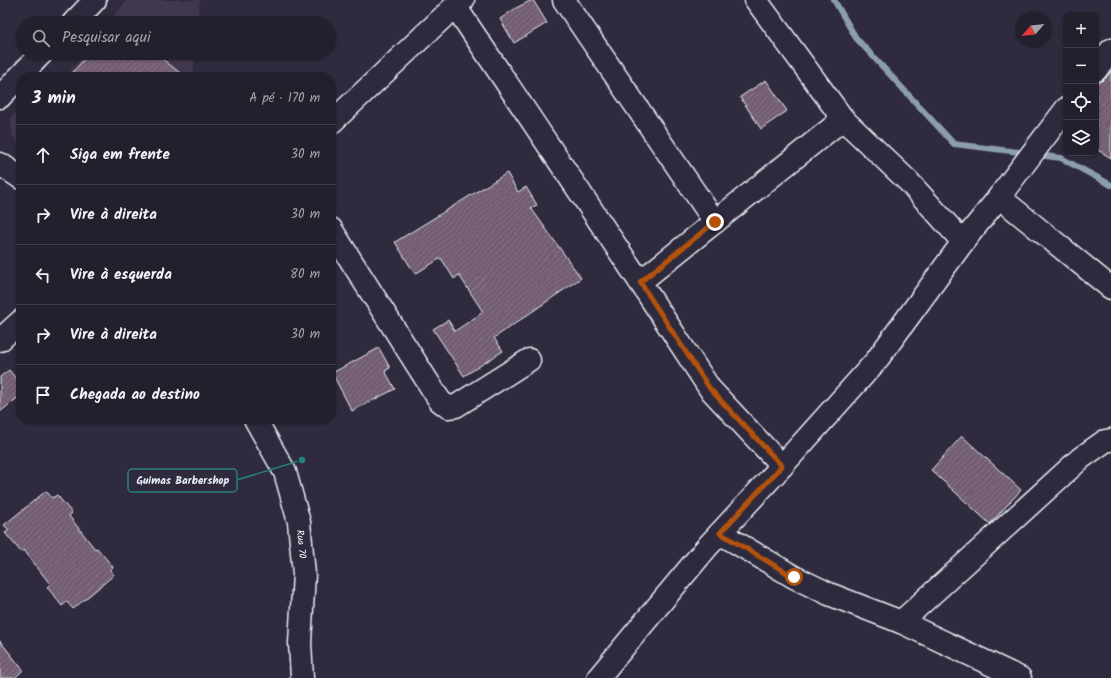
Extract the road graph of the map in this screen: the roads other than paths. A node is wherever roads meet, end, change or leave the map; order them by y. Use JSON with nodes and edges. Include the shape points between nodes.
{"nodes":[{"id":1,"x":95,"y":0,"type":"edge"},
{"id":2,"x":564,"y":0,"type":"edge"},
{"id":3,"x":756,"y":0,"type":"edge"},
{"id":4,"x":459,"y":3,"type":"edge"},
{"id":5,"x":80,"y":16,"type":"edge"},
{"id":6,"x":1111,"y":50,"type":"edge"},
{"id":7,"x":35,"y":60,"type":"edge"},
{"id":8,"x":1099,"y":66,"type":"edge"},
{"id":9,"x":24,"y":72,"type":"edge"},
{"id":10,"x":16,"y":80,"type":"edge"},
{"id":11,"x":0,"y":97,"type":"edge"},
{"id":12,"x":1063,"y":113,"type":"edge"},
{"id":13,"x":336,"y":118,"type":"edge"},
{"id":14,"x":844,"y":119,"type":"junction"},
{"id":15,"x":0,"y":164,"type":"edge"},
{"id":16,"x":16,"y":175,"type":"edge"},
{"id":17,"x":999,"y":197,"type":"junction"},
{"id":18,"x":715,"y":222,"type":"junction"},
{"id":19,"x":336,"y":237,"type":"edge"},
{"id":20,"x":963,"y":242,"type":"junction"},
{"id":21,"x":640,"y":282,"type":"junction"},
{"id":22,"x":1111,"y":288,"type":"edge"},
{"id":23,"x":16,"y":326,"type":"edge"},
{"id":24,"x":0,"y":340,"type":"edge"},
{"id":25,"x":529,"y":360,"type":"dead end"},
{"id":26,"x":258,"y":424,"type":"edge"},
{"id":27,"x":1111,"y":440,"type":"edge"},
{"id":28,"x":782,"y":466,"type":"junction"},
{"id":29,"x":720,"y":533,"type":"junction"},
{"id":30,"x":901,"y":622,"type":"junction"},
{"id":31,"x":302,"y":678,"type":"edge"},
{"id":32,"x":598,"y":678,"type":"edge"},
{"id":33,"x":1020,"y":678,"type":"edge"}],
"edges":[{"from":1,"to":5,"type":"street"},
{"from":2,"to":18,"type":"street"},
{"from":3,"to":14,"type":"street"},
{"from":4,"to":13,"type":"street"},
{"from":4,"to":21,"type":"street"},
{"from":6,"to":8,"type":"street"},
{"from":7,"to":9,"type":"street"},
{"from":10,"to":11,"type":"street"},
{"from":12,"to":17,"type":"street"},
{"from":14,"to":18,"type":"street"},
{"from":14,"to":20,"type":"street","via":[[910,182]]},
{"from":15,"to":16,"type":"street"},
{"from":17,"to":20,"type":"street"},
{"from":17,"to":22,"type":"street"},
{"from":18,"to":21,"type":"street"},
{"from":19,"to":25,"type":"street","via":[[440,401],[448,407],[456,406]]},
{"from":20,"to":28,"type":"street","via":[[876,361]]},
{"from":21,"to":28,"type":"street","via":[[710,389]]},
{"from":23,"to":24,"type":"street"},
{"from":26,"to":31,"type":"street","name":"Rua 70","via":[[285,472],[299,522],[304,574],[300,643]]},
{"from":27,"to":30,"type":"street","via":[[1105,441],[1081,458]]},
{"from":28,"to":29,"type":"street"},
{"from":29,"to":30,"type":"street","via":[[794,577],[829,594]]},
{"from":29,"to":32,"type":"street"},
{"from":30,"to":33,"type":"street"}]}
